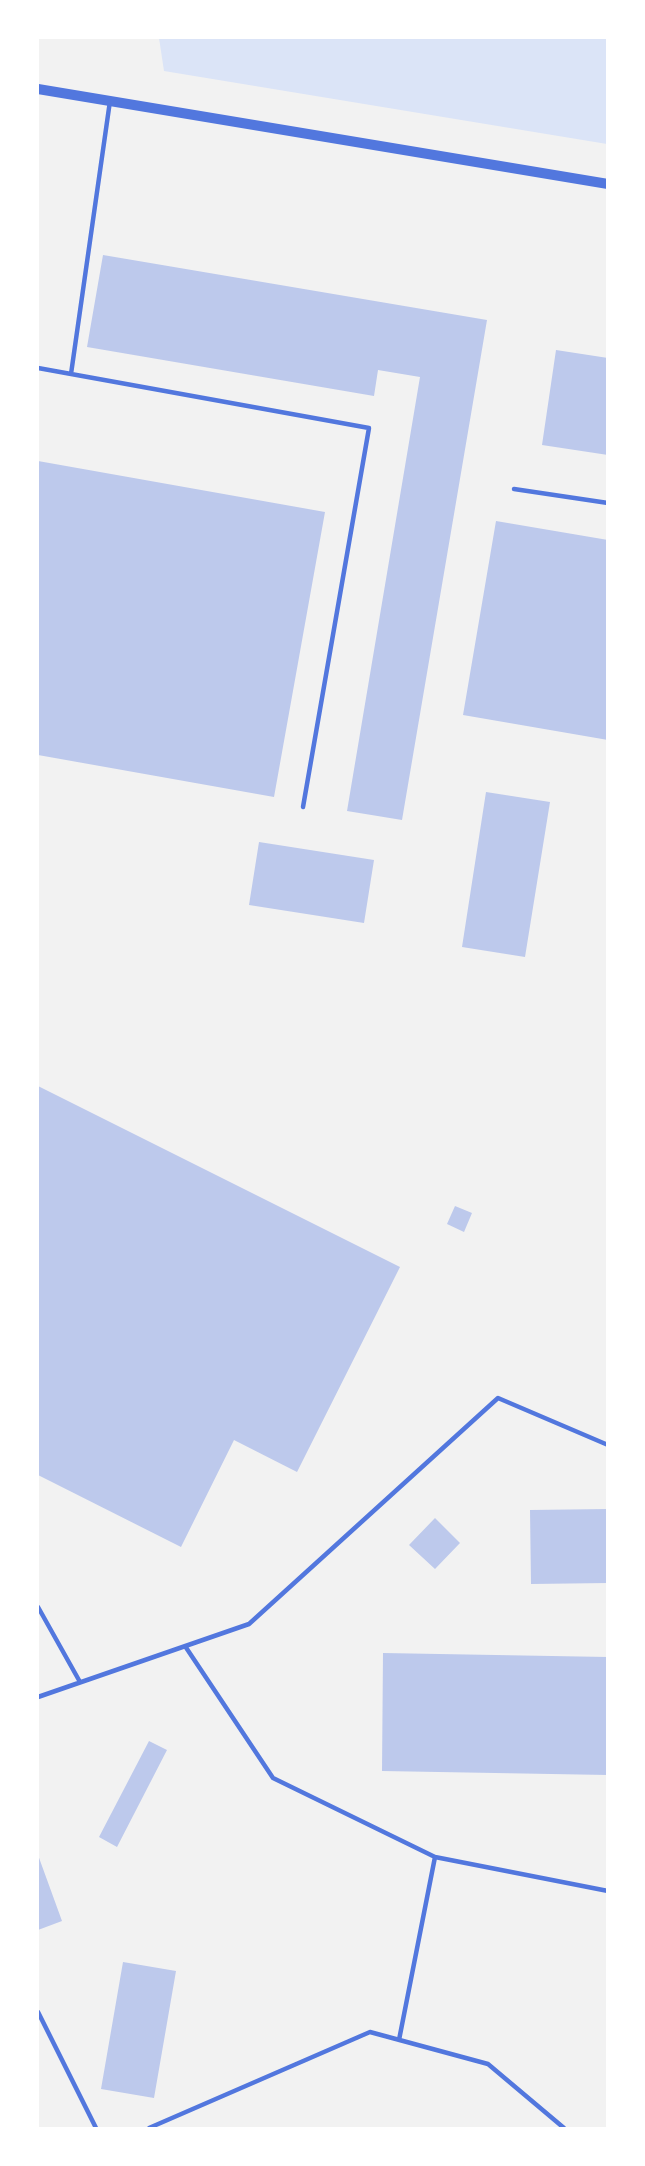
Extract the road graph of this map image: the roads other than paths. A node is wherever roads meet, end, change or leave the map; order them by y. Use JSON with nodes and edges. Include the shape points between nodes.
{"nodes":[{"id":1,"x":38,"y":89,"type":"edge"},
{"id":2,"x":111,"y":101,"type":"junction"},
{"id":3,"x":608,"y":184,"type":"edge"},
{"id":4,"x":38,"y":368,"type":"edge"},
{"id":5,"x":71,"y":374,"type":"junction"},
{"id":6,"x":514,"y":489,"type":"dead end"},
{"id":7,"x":608,"y":502,"type":"edge"},
{"id":8,"x":303,"y":807,"type":"dead end"},
{"id":9,"x":608,"y":1445,"type":"edge"},
{"id":10,"x":38,"y":1607,"type":"edge"},
{"id":11,"x":184,"y":1646,"type":"junction"},
{"id":12,"x":80,"y":1682,"type":"junction"},
{"id":13,"x":38,"y":1697,"type":"edge"},
{"id":14,"x":435,"y":1857,"type":"junction"},
{"id":15,"x":608,"y":1891,"type":"edge"},
{"id":16,"x":38,"y":2012,"type":"edge"},
{"id":17,"x":399,"y":2040,"type":"junction"},
{"id":18,"x":96,"y":2128,"type":"edge"},
{"id":19,"x":148,"y":2128,"type":"edge"},
{"id":20,"x":564,"y":2128,"type":"edge"}],
"edges":[{"from":1,"to":2,"type":"street"},
{"from":2,"to":3,"type":"street"},
{"from":2,"to":5,"type":"lane"},
{"from":4,"to":5,"type":"lane"},
{"from":5,"to":8,"type":"lane","via":[[369,428]]},
{"from":6,"to":7,"type":"lane"},
{"from":9,"to":11,"type":"lane","via":[[498,1398],[249,1624]]},
{"from":10,"to":12,"type":"lane"},
{"from":11,"to":12,"type":"lane"},
{"from":11,"to":14,"type":"lane","via":[[273,1778]]},
{"from":12,"to":13,"type":"lane"},
{"from":14,"to":15,"type":"lane"},
{"from":14,"to":17,"type":"lane"},
{"from":16,"to":18,"type":"lane"},
{"from":17,"to":19,"type":"lane","via":[[370,2032]]},
{"from":17,"to":20,"type":"lane","via":[[488,2064]]}]}
